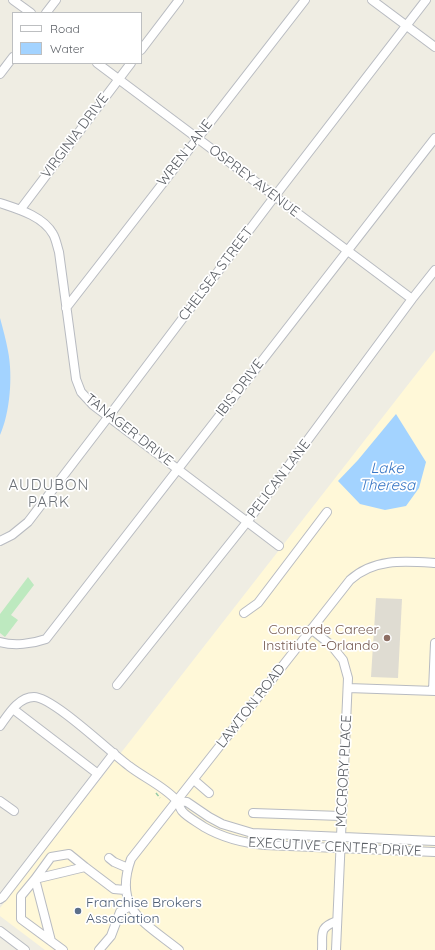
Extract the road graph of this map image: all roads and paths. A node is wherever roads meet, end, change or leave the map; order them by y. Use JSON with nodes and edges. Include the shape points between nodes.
{"nodes":[{"id":1,"x":13,"y":0,"type":"edge"},
{"id":2,"x":56,"y":0,"type":"edge"},
{"id":3,"x":179,"y":0,"type":"edge"},
{"id":4,"x":305,"y":0,"type":"edge"},
{"id":5,"x":372,"y":0,"type":"edge"},
{"id":6,"x":426,"y":0,"type":"edge"},
{"id":7,"x":30,"y":12,"type":"edge"},
{"id":8,"x":47,"y":12,"type":"edge"},
{"id":9,"x":407,"y":26,"type":"junction"},
{"id":10,"x":435,"y":47,"type":"edge"},
{"id":11,"x":142,"y":49,"type":"edge"},
{"id":12,"x":12,"y":58,"type":"edge"},
{"id":13,"x":98,"y":64,"type":"edge"},
{"id":14,"x":130,"y":64,"type":"edge"},
{"id":15,"x":0,"y":74,"type":"edge"},
{"id":16,"x":118,"y":79,"type":"junction"},
{"id":17,"x":197,"y":138,"type":"junction"},
{"id":18,"x":435,"y":138,"type":"edge"},
{"id":19,"x":275,"y":196,"type":"junction"},
{"id":20,"x":0,"y":203,"type":"edge"},
{"id":21,"x":20,"y":210,"type":"junction"},
{"id":22,"x":348,"y":251,"type":"junction"},
{"id":23,"x":435,"y":270,"type":"edge"},
{"id":24,"x":412,"y":299,"type":"junction"},
{"id":25,"x":66,"y":308,"type":"junction"},
{"id":26,"x":109,"y":416,"type":"junction"},
{"id":27,"x":178,"y":469,"type":"junction"},
{"id":28,"x":327,"y":512,"type":"dead end"},
{"id":29,"x":247,"y":522,"type":"junction"},
{"id":30,"x":0,"y":541,"type":"edge"},
{"id":31,"x":279,"y":546,"type":"dead end"},
{"id":32,"x":435,"y":563,"type":"edge"},
{"id":33,"x":244,"y":613,"type":"dead end"},
{"id":34,"x":311,"y":629,"type":"junction"},
{"id":35,"x":0,"y":642,"type":"edge"},
{"id":36,"x":435,"y":643,"type":"edge"},
{"id":37,"x":117,"y":685,"type":"dead end"},
{"id":38,"x":348,"y":688,"type":"junction"},
{"id":39,"x":434,"y":691,"type":"edge"},
{"id":40,"x":13,"y":709,"type":"junction"},
{"id":41,"x":0,"y":726,"type":"edge"},
{"id":42,"x":114,"y":753,"type":"junction"},
{"id":43,"x":98,"y":774,"type":"junction"},
{"id":44,"x":194,"y":780,"type":"junction"},
{"id":45,"x":155,"y":793,"type":"dead end"},
{"id":46,"x":209,"y":793,"type":"dead end"},
{"id":47,"x":160,"y":798,"type":"dead end"},
{"id":48,"x":0,"y":801,"type":"edge"},
{"id":49,"x":178,"y":801,"type":"junction"},
{"id":50,"x":14,"y":811,"type":"dead end"},
{"id":51,"x":253,"y":813,"type":"dead end"},
{"id":52,"x":341,"y":816,"type":"junction"},
{"id":53,"x":340,"y":838,"type":"junction"},
{"id":54,"x":435,"y":841,"type":"edge"},
{"id":55,"x":340,"y":848,"type":"junction"},
{"id":56,"x":435,"y":852,"type":"edge"},
{"id":57,"x":109,"y":858,"type":"dead end"},
{"id":58,"x":85,"y":867,"type":"junction"},
{"id":59,"x":128,"y":868,"type":"junction"},
{"id":60,"x":35,"y":879,"type":"junction"},
{"id":61,"x":125,"y":890,"type":"junction"},
{"id":62,"x":2,"y":898,"type":"edge"},
{"id":63,"x":130,"y":906,"type":"junction"},
{"id":64,"x":337,"y":921,"type":"junction"},
{"id":65,"x":0,"y":931,"type":"edge"},
{"id":66,"x":51,"y":941,"type":"junction"},
{"id":67,"x":25,"y":950,"type":"edge"},
{"id":68,"x":64,"y":950,"type":"edge"},
{"id":69,"x":99,"y":950,"type":"edge"},
{"id":70,"x":179,"y":950,"type":"edge"},
{"id":71,"x":322,"y":950,"type":"edge"},
{"id":72,"x":336,"y":950,"type":"edge"}],
"edges":[{"from":1,"to":7,"type":"street"},
{"from":2,"to":8,"type":"street"},
{"from":3,"to":11,"type":"street"},
{"from":4,"to":17,"type":"street","name":"WREN LANE"},
{"from":5,"to":9,"type":"street"},
{"from":6,"to":9,"type":"street","name":"CHELSEA STREET"},
{"from":9,"to":10,"type":"street"},
{"from":9,"to":19,"type":"street","name":"CHELSEA STREET"},
{"from":12,"to":15,"type":"street"},
{"from":13,"to":16,"type":"street","name":"OSPREY AVENUE"},
{"from":14,"to":16,"type":"street","name":"VIRGINIA DRIVE"},
{"from":16,"to":17,"type":"street","name":"OSPREY AVENUE"},
{"from":16,"to":21,"type":"street","name":"VIRGINIA DRIVE"},
{"from":17,"to":19,"type":"street","name":"OSPREY AVENUE"},
{"from":17,"to":25,"type":"street","name":"WREN LANE"},
{"from":18,"to":22,"type":"street","name":"IBIS DRIVE"},
{"from":19,"to":22,"type":"street","name":"OSPREY AVENUE"},
{"from":19,"to":26,"type":"street","name":"CHELSEA STREET"},
{"from":20,"to":21,"type":"street","name":"TANAGER DRIVE"},
{"from":21,"to":25,"type":"street","name":"TANAGER DRIVE","via":[[44,224],[53,234],[59,252]]},
{"from":22,"to":24,"type":"street","name":"OSPREY AVENUE"},
{"from":22,"to":27,"type":"street","name":"IBIS DRIVE"},
{"from":23,"to":24,"type":"street","name":"PELICAN LANE"},
{"from":24,"to":29,"type":"street","name":"PELICAN LANE"},
{"from":25,"to":26,"type":"street","name":"TANAGER DRIVE","via":[[76,379],[81,392],[93,405]]},
{"from":26,"to":27,"type":"street","name":"TANAGER DRIVE"},
{"from":26,"to":30,"type":"street","name":"CHELSEA STREET","via":[[28,522]]},
{"from":27,"to":29,"type":"street","name":"TANAGER DRIVE"},
{"from":27,"to":35,"type":"street","name":"IBIS DRIVE","via":[[46,638],[38,642]]},
{"from":28,"to":33,"type":"street","via":[[258,603]]},
{"from":29,"to":31,"type":"street","name":"TANAGER DRIVE"},
{"from":29,"to":37,"type":"street","name":"PELICAN LANE"},
{"from":32,"to":34,"type":"street","name":"LAWTON ROAD","via":[[390,562],[364,570],[346,585]]},
{"from":34,"to":38,"type":"street","name":"MCCRORY PLACE","via":[[343,660]]},
{"from":34,"to":44,"type":"street","name":"LAWTON ROAD"},
{"from":36,"to":39,"type":"street"},
{"from":38,"to":39,"type":"street"},
{"from":38,"to":52,"type":"street","name":"MCCRORY PLACE"},
{"from":40,"to":41,"type":"street"},
{"from":40,"to":42,"type":"street","name":"EXECUTIVE CENTER DRIVE","via":[[24,700],[33,697],[47,701]]},
{"from":40,"to":43,"type":"street"},
{"from":42,"to":43,"type":"street"},
{"from":42,"to":49,"type":"street","name":"EXECUTIVE CENTER DRIVE"},
{"from":43,"to":62,"type":"street"},
{"from":44,"to":46,"type":"street"},
{"from":44,"to":49,"type":"street","name":"LAWTON ROAD"},
{"from":45,"to":47,"type":"path"},
{"from":48,"to":50,"type":"street"},
{"from":49,"to":53,"type":"street","name":"EXECUTIVE CENTER DRIVE","via":[[187,802],[222,824],[247,832]]},
{"from":49,"to":55,"type":"street","name":"EXECUTIVE CENTER DRIVE","via":[[181,810],[191,818],[214,832],[237,841],[265,845]]},
{"from":49,"to":59,"type":"street","name":"LAWTON ROAD","via":[[132,859]]},
{"from":51,"to":52,"type":"street"},
{"from":52,"to":53,"type":"street","name":"MCCRORY PLACE"},
{"from":53,"to":54,"type":"street","name":"EXECUTIVE CENTER DRIVE"},
{"from":53,"to":55,"type":"street","name":"MCCRORY PLACE"},
{"from":55,"to":56,"type":"street","name":"EXECUTIVE CENTER DRIVE"},
{"from":55,"to":64,"type":"street","name":"MCCRORY PLACE"},
{"from":57,"to":59,"type":"street"},
{"from":58,"to":60,"type":"street"},
{"from":58,"to":60,"type":"street","via":[[69,854],[51,857]]},
{"from":58,"to":61,"type":"street","via":[[114,889]]},
{"from":59,"to":61,"type":"street","name":"LAWTON ROAD"},
{"from":60,"to":66,"type":"street"},
{"from":60,"to":66,"type":"street","via":[[21,896],[21,919]]},
{"from":61,"to":63,"type":"street"},
{"from":63,"to":69,"type":"street","via":[[120,912],[111,936]]},
{"from":63,"to":70,"type":"street","via":[[142,921]]},
{"from":64,"to":71,"type":"street","via":[[327,925],[323,930]]},
{"from":64,"to":72,"type":"street","name":"MCCRORY PLACE"},
{"from":65,"to":67,"type":"street"},
{"from":66,"to":68,"type":"street"}]}
